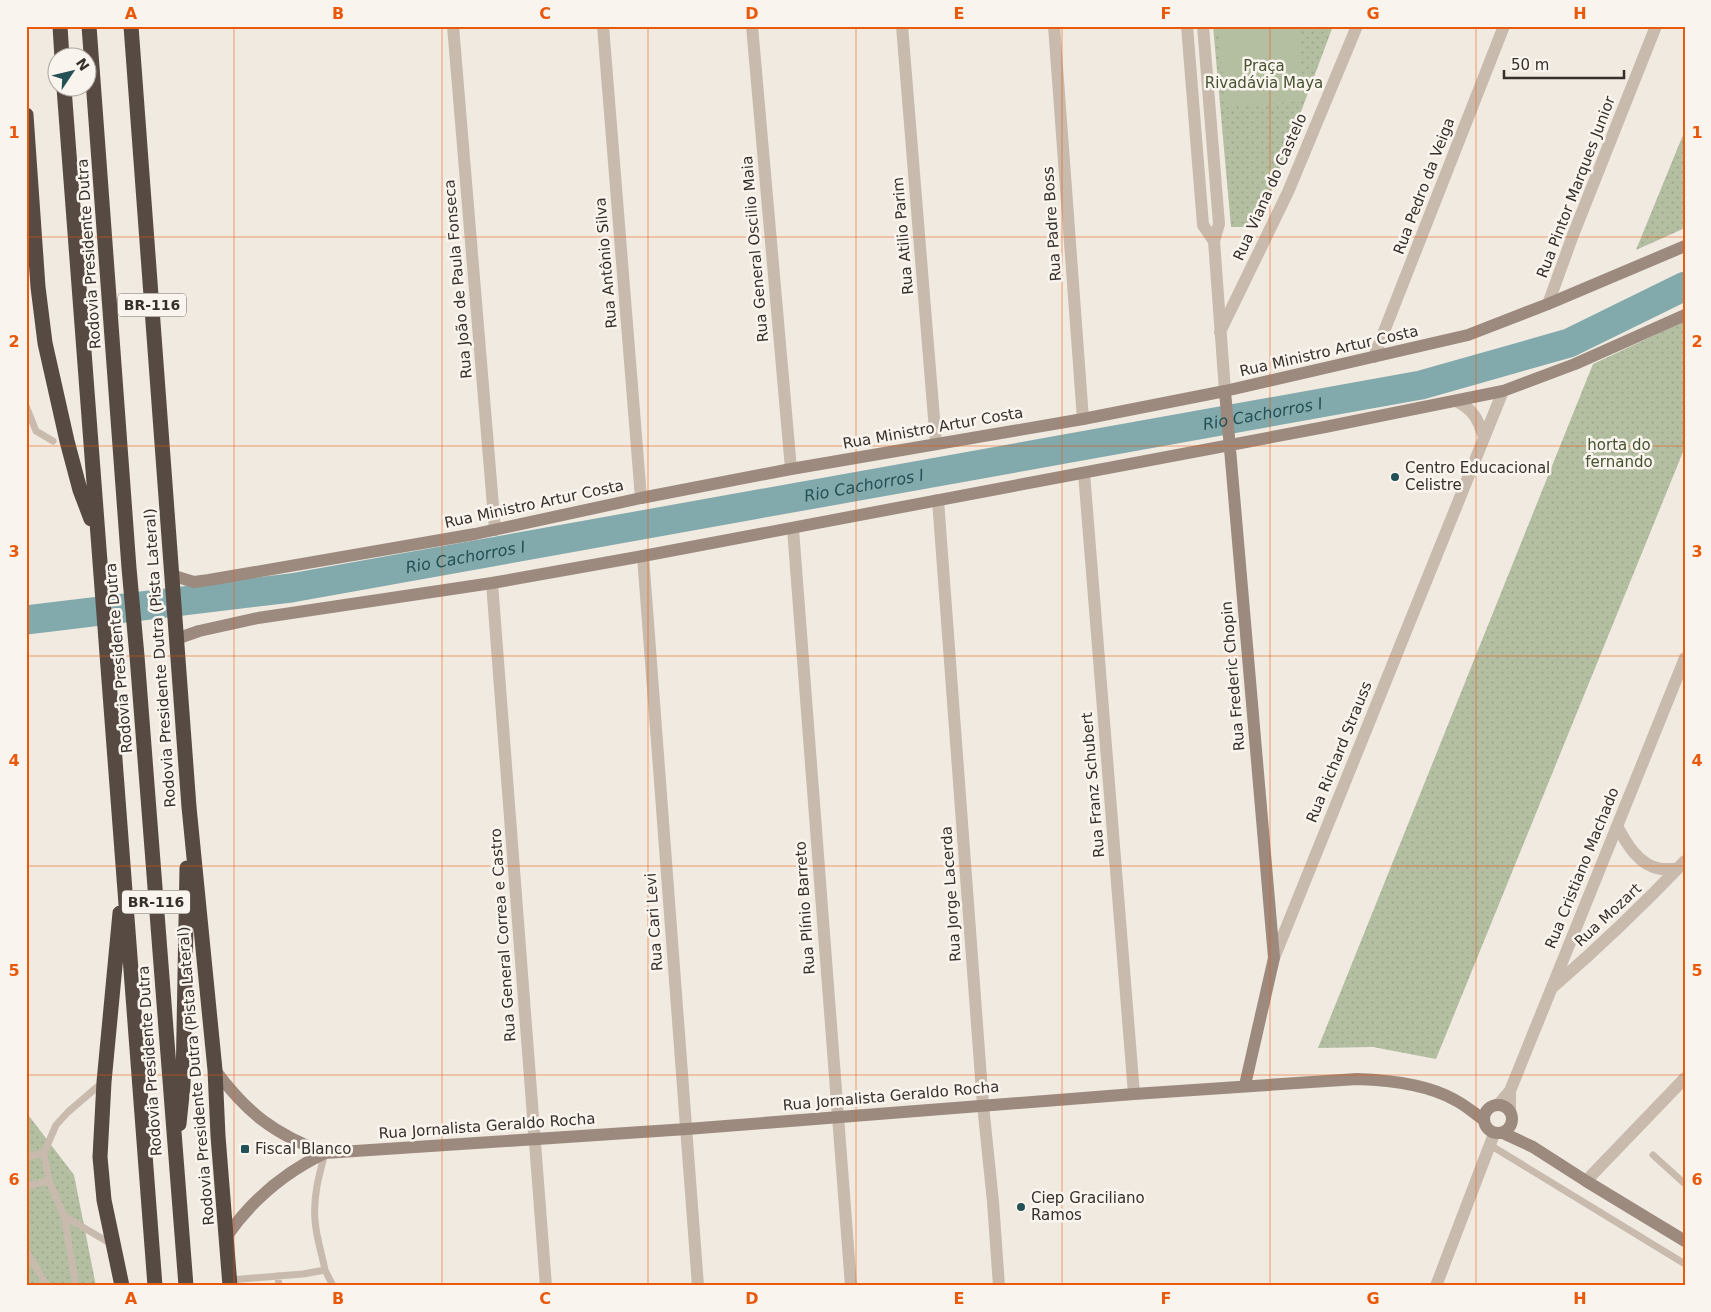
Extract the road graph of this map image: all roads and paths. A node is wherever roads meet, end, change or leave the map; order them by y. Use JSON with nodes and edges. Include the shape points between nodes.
{"nodes":[{"id":1,"x":60,"y":26,"type":"edge"},
{"id":2,"x":89,"y":26,"type":"edge"},
{"id":3,"x":131,"y":26,"type":"edge"},
{"id":4,"x":453,"y":26,"type":"edge"},
{"id":5,"x":603,"y":26,"type":"edge"},
{"id":6,"x":752,"y":26,"type":"edge"},
{"id":7,"x":902,"y":26,"type":"edge"},
{"id":8,"x":1054,"y":26,"type":"edge"},
{"id":9,"x":1188,"y":26,"type":"edge"},
{"id":10,"x":1204,"y":26,"type":"edge"},
{"id":11,"x":1357,"y":26,"type":"edge"},
{"id":12,"x":1504,"y":26,"type":"edge"},
{"id":13,"x":1656,"y":26,"type":"edge"},
{"id":14,"x":61,"y":48,"type":"edge"},
{"id":15,"x":65,"y":98,"type":"edge"},
{"id":16,"x":26,"y":115,"type":"edge"},
{"id":17,"x":30,"y":239,"type":"edge"},
{"id":18,"x":1214,"y":241,"type":"junction"},
{"id":19,"x":1685,"y":246,"type":"edge"},
{"id":20,"x":1548,"y":304,"type":"junction"},
{"id":21,"x":1685,"y":315,"type":"edge"},
{"id":22,"x":1220,"y":332,"type":"junction"},
{"id":23,"x":1374,"y":357,"type":"junction"},
{"id":24,"x":1225,"y":391,"type":"junction"},
{"id":25,"x":1502,"y":391,"type":"junction"},
{"id":26,"x":1456,"y":401,"type":"junction"},
{"id":27,"x":26,"y":406,"type":"edge"},
{"id":28,"x":1083,"y":419,"type":"junction"},
{"id":29,"x":1484,"y":437,"type":"junction"},
{"id":30,"x":1229,"y":438,"type":"junction"},
{"id":31,"x":53,"y":441,"type":"dead end"},
{"id":32,"x":936,"y":443,"type":"junction"},
{"id":33,"x":791,"y":469,"type":"junction"},
{"id":34,"x":1084,"y":473,"type":"junction"},
{"id":35,"x":641,"y":498,"type":"junction"},
{"id":36,"x":938,"y":500,"type":"junction"},
{"id":37,"x":793,"y":529,"type":"junction"},
{"id":38,"x":495,"y":530,"type":"junction"},
{"id":39,"x":97,"y":537,"type":"junction"},
{"id":40,"x":643,"y":556,"type":"junction"},
{"id":41,"x":172,"y":580,"type":"junction"},
{"id":42,"x":492,"y":583,"type":"junction"},
{"id":43,"x":176,"y":632,"type":"junction"},
{"id":44,"x":1685,"y":658,"type":"edge"},
{"id":45,"x":189,"y":807,"type":"junction"},
{"id":46,"x":1617,"y":826,"type":"junction"},
{"id":47,"x":1681,"y":865,"type":"edge"},
{"id":48,"x":124,"y":877,"type":"junction"},
{"id":49,"x":1274,"y":958,"type":"junction"},
{"id":50,"x":1551,"y":989,"type":"junction"},
{"id":51,"x":215,"y":1070,"type":"junction"},
{"id":52,"x":1685,"y":1078,"type":"edge"},
{"id":53,"x":104,"y":1082,"type":"junction"},
{"id":54,"x":1245,"y":1085,"type":"junction"},
{"id":55,"x":1510,"y":1091,"type":"junction"},
{"id":56,"x":1134,"y":1094,"type":"junction"},
{"id":57,"x":1457,"y":1100,"type":"junction"},
{"id":58,"x":983,"y":1105,"type":"junction"},
{"id":59,"x":1494,"y":1106,"type":"junction"},
{"id":60,"x":1512,"y":1116,"type":"junction"},
{"id":61,"x":838,"y":1117,"type":"junction"},
{"id":62,"x":1484,"y":1120,"type":"junction"},
{"id":63,"x":687,"y":1129,"type":"junction"},
{"id":64,"x":1496,"y":1138,"type":"junction"},
{"id":65,"x":535,"y":1140,"type":"junction"},
{"id":66,"x":1534,"y":1146,"type":"junction"},
{"id":67,"x":174,"y":1148,"type":"junction"},
{"id":68,"x":44,"y":1153,"type":"junction"},
{"id":69,"x":325,"y":1153,"type":"junction"},
{"id":70,"x":1653,"y":1155,"type":"dead end"},
{"id":71,"x":26,"y":1157,"type":"edge"},
{"id":72,"x":49,"y":1181,"type":"junction"},
{"id":73,"x":1586,"y":1182,"type":"junction"},
{"id":74,"x":1685,"y":1184,"type":"edge"},
{"id":75,"x":26,"y":1186,"type":"edge"},
{"id":76,"x":64,"y":1216,"type":"junction"},
{"id":77,"x":226,"y":1237,"type":"junction"},
{"id":78,"x":1685,"y":1241,"type":"edge"},
{"id":79,"x":113,"y":1245,"type":"junction"},
{"id":80,"x":26,"y":1251,"type":"edge"},
{"id":81,"x":1685,"y":1264,"type":"edge"},
{"id":82,"x":325,"y":1270,"type":"junction"},
{"id":83,"x":278,"y":1276,"type":"junction"},
{"id":84,"x":230,"y":1283,"type":"edge"},
{"id":85,"x":46,"y":1286,"type":"edge"},
{"id":86,"x":76,"y":1286,"type":"edge"},
{"id":87,"x":122,"y":1286,"type":"edge"},
{"id":88,"x":154,"y":1286,"type":"edge"},
{"id":89,"x":186,"y":1286,"type":"edge"},
{"id":90,"x":279,"y":1286,"type":"edge"},
{"id":91,"x":333,"y":1286,"type":"edge"},
{"id":92,"x":546,"y":1286,"type":"edge"},
{"id":93,"x":698,"y":1286,"type":"edge"},
{"id":94,"x":851,"y":1286,"type":"edge"},
{"id":95,"x":999,"y":1286,"type":"edge"},
{"id":96,"x":1436,"y":1286,"type":"edge"}],
"edges":[{"from":1,"to":14,"type":"highway"},
{"from":2,"to":67,"type":"highway","name":"Rodovia Presidente Dutra","number":"BR-116"},
{"from":3,"to":41,"type":"highway","name":"Rodovia Presidente Dutra (Pista Lateral)","number":"BR-116"},
{"from":4,"to":38,"type":"street","name":"Rua João de Paula Fonseca"},
{"from":5,"to":35,"type":"street","name":"Rua Antônio Silva"},
{"from":6,"to":33,"type":"street","name":"Rua General Oscilio Maia"},
{"from":7,"to":32,"type":"street","name":"Rua Atilio Parim"},
{"from":8,"to":28,"type":"street","name":"Rua Padre Boss"},
{"from":9,"to":18,"type":"street","via":[[1203,225]]},
{"from":10,"to":18,"type":"street","via":[[1219,224]]},
{"from":11,"to":22,"type":"street","name":"Rua Viana do Castelo","via":[[1288,192]]},
{"from":12,"to":23,"type":"street","name":"Rua Pedro da Veiga"},
{"from":13,"to":20,"type":"street","name":"Rua Pintor Marques Junior"},
{"from":15,"to":39,"type":"highway","name":"Rodovia Presidente Dutra","number":"BR-116"},
{"from":16,"to":17,"type":"highway","number":"BR-116"},
{"from":17,"to":39,"type":"highway","number":"BR-116","via":[[45,343],[66,441]]},
{"from":18,"to":22,"type":"street"},
{"from":19,"to":20,"type":"street","name":"Rua Ministro Artur Costa"},
{"from":20,"to":23,"type":"street","name":"Rua Ministro Artur Costa","via":[[1468,335]]},
{"from":21,"to":25,"type":"street","via":[[1575,364]]},
{"from":22,"to":24,"type":"street"},
{"from":23,"to":24,"type":"street","name":"Rua Ministro Artur Costa"},
{"from":24,"to":28,"type":"street","name":"Rua Ministro Artur Costa"},
{"from":24,"to":30,"type":"street","name":"Rua Frederic Chopin"},
{"from":25,"to":26,"type":"street"},
{"from":25,"to":29,"type":"street","name":"Rua Richard Strauss"},
{"from":26,"to":29,"type":"street","via":[[1475,415]]},
{"from":26,"to":30,"type":"street"},
{"from":27,"to":31,"type":"lane","via":[[36,431]]},
{"from":28,"to":32,"type":"street","name":"Rua Ministro Artur Costa"},
{"from":29,"to":49,"type":"street","name":"Rua Richard Strauss"},
{"from":30,"to":34,"type":"street"},
{"from":30,"to":49,"type":"street","name":"Rua Frederic Chopin"},
{"from":32,"to":33,"type":"street","name":"Rua Ministro Artur Costa"},
{"from":33,"to":35,"type":"street","name":"Rua Ministro Artur Costa"},
{"from":34,"to":36,"type":"street"},
{"from":34,"to":56,"type":"street","name":"Rua Franz Schubert"},
{"from":35,"to":38,"type":"street","name":"Rua Ministro Artur Costa"},
{"from":36,"to":37,"type":"street"},
{"from":36,"to":58,"type":"street","name":"Rua Jorge Lacerda"},
{"from":37,"to":40,"type":"street"},
{"from":37,"to":61,"type":"street","name":"Rua Plínio Barreto"},
{"from":38,"to":41,"type":"street","name":"Rua Ministro Artur Costa","via":[[209,580]]},
{"from":39,"to":48,"type":"highway","name":"Rodovia Presidente Dutra","number":"BR-116"},
{"from":40,"to":42,"type":"street"},
{"from":40,"to":63,"type":"street","name":"Rua Cari Levi"},
{"from":41,"to":43,"type":"highway","name":"Rodovia Presidente Dutra (Pista Lateral)","number":"BR-116"},
{"from":42,"to":43,"type":"street","via":[[258,618],[199,631]]},
{"from":42,"to":65,"type":"street","name":"Rua General Correa e Castro"},
{"from":43,"to":45,"type":"highway","name":"Rodovia Presidente Dutra (Pista Lateral)","number":"BR-116"},
{"from":44,"to":46,"type":"street","name":"Rua Cristiano Machado"},
{"from":45,"to":51,"type":"highway","name":"Rodovia Presidente Dutra (Pista Lateral)","number":"BR-116"},
{"from":45,"to":67,"type":"highway","via":[[183,1085]]},
{"from":46,"to":47,"type":"street","via":[[1645,863],[1659,869]]},
{"from":46,"to":50,"type":"street","name":"Rua Cristiano Machado"},
{"from":47,"to":50,"type":"street","name":"Rua Mozart","via":[[1604,942]]},
{"from":48,"to":53,"type":"highway"},
{"from":48,"to":88,"type":"highway","name":"Rodovia Presidente Dutra","number":"BR-116"},
{"from":49,"to":54,"type":"street","name":"Rua Richard Strauss"},
{"from":50,"to":55,"type":"street","name":"Rua Cristiano Machado"},
{"from":51,"to":69,"type":"street","name":"Rua Jornalista Geraldo Rocha","via":[[262,1122]]},
{"from":51,"to":77,"type":"highway","name":"Rodovia Presidente Dutra (Pista Lateral)","number":"BR-116"},
{"from":52,"to":73,"type":"street"},
{"from":53,"to":68,"type":"lane","via":[[56,1126]]},
{"from":53,"to":79,"type":"highway","via":[[100,1157]]},
{"from":54,"to":56,"type":"street","name":"Rua Jornalista Geraldo Rocha"},
{"from":54,"to":57,"type":"street","name":"Rua Jornalista Geraldo Rocha","via":[[1379,1080],[1426,1089]]},
{"from":55,"to":59,"type":"street","name":"Rua Cristiano Machado"},
{"from":55,"to":60,"type":"street","name":"Rua Cristiano Machado"},
{"from":56,"to":58,"type":"street","name":"Rua Jornalista Geraldo Rocha"},
{"from":57,"to":59,"type":"street","name":"Rua Jornalista Geraldo Rocha"},
{"from":57,"to":62,"type":"street","name":"Rua Jornalista Geraldo Rocha"},
{"from":58,"to":61,"type":"street","name":"Rua Jornalista Geraldo Rocha"},
{"from":58,"to":95,"type":"street","name":"Rua Jorge Lacerda"},
{"from":59,"to":60,"type":"street","via":[[1505,1106]]},
{"from":59,"to":62,"type":"street","via":[[1485,1112]]},
{"from":60,"to":64,"type":"street","via":[[1510,1128]]},
{"from":60,"to":66,"type":"street"},
{"from":61,"to":63,"type":"street","name":"Rua Jornalista Geraldo Rocha"},
{"from":61,"to":94,"type":"street","name":"Rua Plínio Barreto"},
{"from":62,"to":64,"type":"street","via":[[1486,1128]]},
{"from":63,"to":65,"type":"street","name":"Rua Jornalista Geraldo Rocha"},
{"from":63,"to":93,"type":"street","name":"Rua Cari Levi"},
{"from":64,"to":66,"type":"street"},
{"from":64,"to":81,"type":"lane"},
{"from":64,"to":96,"type":"street"},
{"from":65,"to":69,"type":"street","name":"Rua Jornalista Geraldo Rocha"},
{"from":65,"to":92,"type":"street","name":"Rua General Correa e Castro"},
{"from":66,"to":73,"type":"street"},
{"from":67,"to":89,"type":"highway","name":"Rodovia Presidente Dutra","number":"BR-116"},
{"from":68,"to":71,"type":"lane"},
{"from":68,"to":72,"type":"lane"},
{"from":69,"to":77,"type":"street","name":"Rua Jornalista Geraldo Rocha","via":[[270,1188]]},
{"from":69,"to":82,"type":"lane","via":[[315,1197],[315,1220]]},
{"from":70,"to":74,"type":"lane"},
{"from":72,"to":75,"type":"lane"},
{"from":72,"to":76,"type":"lane"},
{"from":73,"to":78,"type":"street"},
{"from":76,"to":79,"type":"lane"},
{"from":76,"to":86,"type":"lane"},
{"from":77,"to":84,"type":"highway","name":"Rodovia Presidente Dutra (Pista Lateral)","number":"BR-116"},
{"from":79,"to":87,"type":"highway"},
{"from":80,"to":85,"type":"lane"},
{"from":82,"to":83,"type":"lane"},
{"from":82,"to":91,"type":"lane"},
{"from":83,"to":84,"type":"lane"},
{"from":83,"to":90,"type":"lane"}]}
